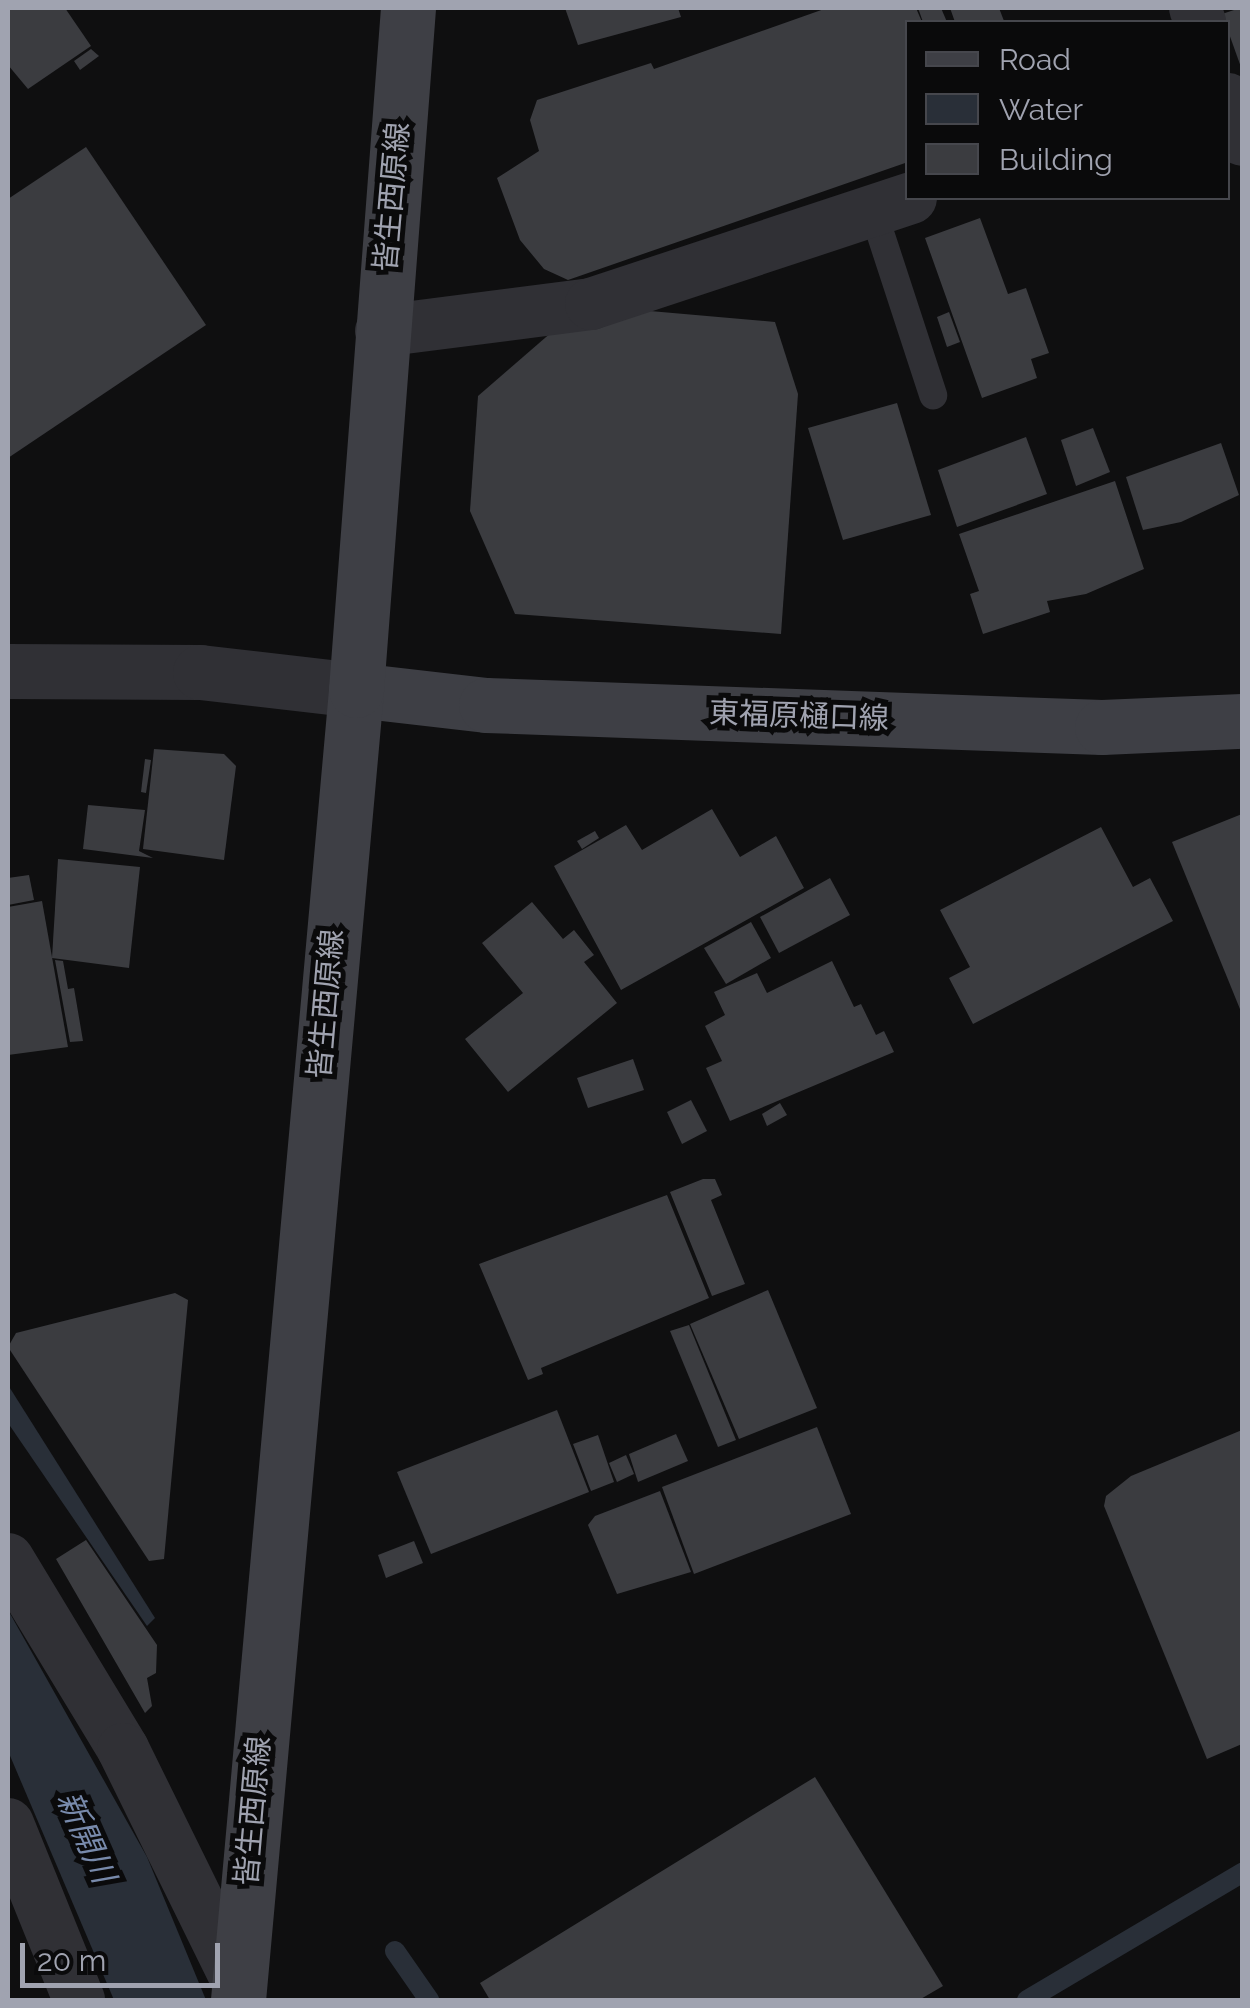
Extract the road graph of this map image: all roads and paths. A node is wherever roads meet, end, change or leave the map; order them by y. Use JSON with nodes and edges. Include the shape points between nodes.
{"nodes":[{"id":1,"x":408,"y":8,"type":"edge"},
{"id":2,"x":1230,"y":105,"type":"edge"},
{"id":3,"x":1242,"y":140,"type":"edge"},
{"id":4,"x":892,"y":204,"type":"edge"},
{"id":5,"x":381,"y":332,"type":"junction"},
{"id":6,"x":933,"y":394,"type":"dead end"},
{"id":7,"x":8,"y":670,"type":"edge"},
{"id":8,"x":356,"y":690,"type":"junction"},
{"id":9,"x":1242,"y":721,"type":"edge"},
{"id":10,"x":8,"y":1559,"type":"edge"},
{"id":11,"x":8,"y":1824,"type":"edge"},
{"id":12,"x":238,"y":1992,"type":"edge"},
{"id":13,"x":79,"y":2000,"type":"edge"}],
"edges":[{"from":1,"to":5,"type":"main road","name":"皆生西原線"},
{"from":2,"to":3,"type":"street"},
{"from":4,"to":5,"type":"street","via":[[590,304]]},
{"from":4,"to":6,"type":"lane"},
{"from":5,"to":8,"type":"main road","name":"皆生西原線"},
{"from":7,"to":8,"type":"street","via":[[200,672]]},
{"from":8,"to":9,"type":"main road","name":"東福原樋口線","via":[[486,705],[1062,726]]},
{"from":8,"to":12,"type":"main road","name":"皆生西原線"},
{"from":10,"to":12,"type":"street","via":[[123,1749]]},
{"from":11,"to":13,"type":"street"}]}
